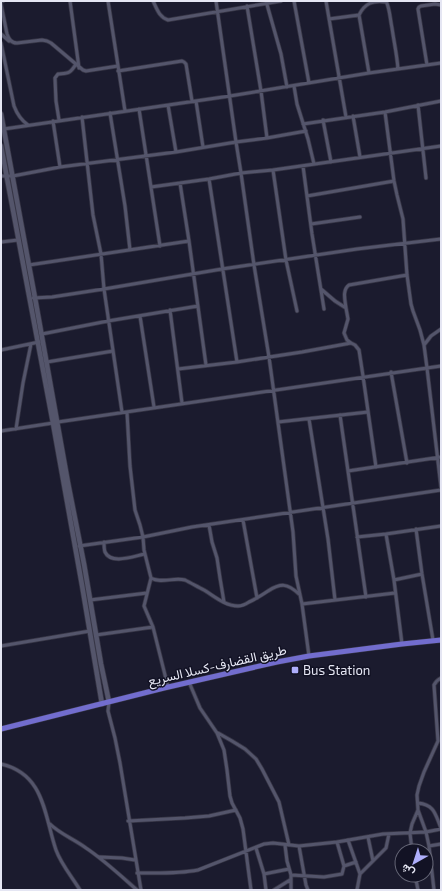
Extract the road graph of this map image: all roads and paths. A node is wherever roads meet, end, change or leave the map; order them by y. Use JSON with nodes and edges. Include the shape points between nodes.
{"nodes":[{"id":1,"x":70,"y":1,"type":"edge"},
{"id":2,"x":108,"y":1,"type":"edge"},
{"id":3,"x":153,"y":1,"type":"edge"},
{"id":4,"x":216,"y":1,"type":"edge"},
{"id":5,"x":281,"y":1,"type":"edge"},
{"id":6,"x":294,"y":1,"type":"edge"},
{"id":7,"x":326,"y":1,"type":"edge"},
{"id":8,"x":2,"y":2,"type":"edge"},
{"id":9,"x":267,"y":2,"type":"edge"},
{"id":10,"x":386,"y":2,"type":"edge"},
{"id":11,"x":441,"y":4,"type":"edge"},
{"id":12,"x":248,"y":6,"type":"junction"},
{"id":13,"x":218,"y":12,"type":"junction"},
{"id":14,"x":360,"y":15,"type":"junction"},
{"id":15,"x":329,"y":19,"type":"junction"},
{"id":16,"x":1,"y":34,"type":"edge"},
{"id":17,"x":1,"y":43,"type":"edge"},
{"id":18,"x":13,"y":43,"type":"junction"},
{"id":19,"x":441,"y":63,"type":"edge"},
{"id":20,"x":76,"y":64,"type":"junction"},
{"id":21,"x":427,"y":65,"type":"junction"},
{"id":22,"x":118,"y":66,"type":"junction"},
{"id":23,"x":80,"y":68,"type":"junction"},
{"id":24,"x":398,"y":69,"type":"junction"},
{"id":25,"x":118,"y":71,"type":"junction"},
{"id":26,"x":369,"y":73,"type":"junction"},
{"id":27,"x":339,"y":78,"type":"junction"},
{"id":28,"x":309,"y":83,"type":"junction"},
{"id":29,"x":294,"y":86,"type":"junction"},
{"id":30,"x":288,"y":87,"type":"junction"},
{"id":31,"x":261,"y":91,"type":"junction"},
{"id":32,"x":230,"y":96,"type":"junction"},
{"id":33,"x":192,"y":101,"type":"junction"},
{"id":34,"x":196,"y":101,"type":"junction"},
{"id":35,"x":441,"y":101,"type":"edge"},
{"id":36,"x":168,"y":105,"type":"junction"},
{"id":37,"x":418,"y":105,"type":"junction"},
{"id":38,"x":139,"y":109,"type":"junction"},
{"id":39,"x":125,"y":111,"type":"junction"},
{"id":40,"x":385,"y":112,"type":"junction"},
{"id":41,"x":110,"y":113,"type":"junction"},
{"id":42,"x":1,"y":114,"type":"edge"},
{"id":43,"x":353,"y":116,"type":"junction"},
{"id":44,"x":82,"y":117,"type":"junction"},
{"id":45,"x":346,"y":117,"type":"junction"},
{"id":46,"x":59,"y":120,"type":"junction"},
{"id":47,"x":323,"y":120,"type":"junction"},
{"id":48,"x":53,"y":121,"type":"junction"},
{"id":49,"x":303,"y":124,"type":"junction"},
{"id":50,"x":28,"y":125,"type":"junction"},
{"id":51,"x":4,"y":129,"type":"junction"},
{"id":52,"x":306,"y":131,"type":"junction"},
{"id":53,"x":267,"y":138,"type":"junction"},
{"id":54,"x":236,"y":142,"type":"junction"},
{"id":55,"x":1,"y":146,"type":"edge"},
{"id":56,"x":441,"y":146,"type":"edge"},
{"id":57,"x":203,"y":147,"type":"junction"},
{"id":58,"x":423,"y":148,"type":"junction"},
{"id":59,"x":176,"y":152,"type":"junction"},
{"id":60,"x":391,"y":153,"type":"junction"},
{"id":61,"x":147,"y":156,"type":"junction"},
{"id":62,"x":360,"y":157,"type":"junction"},
{"id":63,"x":118,"y":160,"type":"junction"},
{"id":64,"x":331,"y":162,"type":"junction"},
{"id":65,"x":88,"y":164,"type":"junction"},
{"id":66,"x":314,"y":164,"type":"junction"},
{"id":67,"x":303,"y":166,"type":"junction"},
{"id":68,"x":60,"y":167,"type":"junction"},
{"id":69,"x":273,"y":170,"type":"junction"},
{"id":70,"x":241,"y":173,"type":"junction"},
{"id":71,"x":1,"y":176,"type":"edge"},
{"id":72,"x":7,"y":176,"type":"junction"},
{"id":73,"x":13,"y":176,"type":"junction"},
{"id":74,"x":426,"y":178,"type":"dead end"},
{"id":75,"x":209,"y":179,"type":"junction"},
{"id":76,"x":394,"y":181,"type":"junction"},
{"id":77,"x":180,"y":183,"type":"junction"},
{"id":78,"x":151,"y":187,"type":"junction"},
{"id":79,"x":307,"y":196,"type":"junction"},
{"id":80,"x":360,"y":217,"type":"dead end"},
{"id":81,"x":311,"y":224,"type":"junction"},
{"id":82,"x":441,"y":239,"type":"edge"},
{"id":83,"x":18,"y":240,"type":"junction"},
{"id":84,"x":189,"y":241,"type":"junction"},
{"id":85,"x":1,"y":242,"type":"edge"},
{"id":86,"x":405,"y":243,"type":"junction"},
{"id":87,"x":160,"y":246,"type":"junction"},
{"id":88,"x":130,"y":250,"type":"junction"},
{"id":89,"x":101,"y":254,"type":"junction"},
{"id":90,"x":315,"y":256,"type":"junction"},
{"id":91,"x":286,"y":260,"type":"junction"},
{"id":92,"x":29,"y":265,"type":"junction"},
{"id":93,"x":254,"y":265,"type":"junction"},
{"id":94,"x":222,"y":269,"type":"junction"},
{"id":95,"x":194,"y":274,"type":"junction"},
{"id":96,"x":408,"y":275,"type":"junction"},
{"id":97,"x":104,"y":289,"type":"junction"},
{"id":98,"x":321,"y":289,"type":"junction"},
{"id":99,"x":29,"y":297,"type":"junction"},
{"id":100,"x":35,"y":298,"type":"junction"},
{"id":101,"x":198,"y":306,"type":"junction"},
{"id":102,"x":324,"y":308,"type":"dead end"},
{"id":103,"x":346,"y":308,"type":"junction"},
{"id":104,"x":170,"y":310,"type":"junction"},
{"id":105,"x":297,"y":311,"type":"dead end"},
{"id":106,"x":140,"y":316,"type":"junction"},
{"id":107,"x":108,"y":321,"type":"junction"},
{"id":108,"x":441,"y":329,"type":"edge"},
{"id":109,"x":42,"y":334,"type":"junction"},
{"id":110,"x":43,"y":341,"type":"junction"},
{"id":111,"x":37,"y":342,"type":"junction"},
{"id":112,"x":351,"y":343,"type":"junction"},
{"id":113,"x":31,"y":344,"type":"junction"},
{"id":114,"x":424,"y":345,"type":"junction"},
{"id":115,"x":1,"y":350,"type":"edge"},
{"id":116,"x":113,"y":351,"type":"junction"},
{"id":117,"x":269,"y":357,"type":"junction"},
{"id":118,"x":47,"y":362,"type":"junction"},
{"id":119,"x":237,"y":362,"type":"junction"},
{"id":120,"x":206,"y":365,"type":"junction"},
{"id":121,"x":441,"y":366,"type":"edge"},
{"id":122,"x":427,"y":368,"type":"junction"},
{"id":123,"x":178,"y":369,"type":"junction"},
{"id":124,"x":391,"y":372,"type":"junction"},
{"id":125,"x":363,"y":376,"type":"junction"},
{"id":126,"x":273,"y":390,"type":"junction"},
{"id":127,"x":182,"y":403,"type":"junction"},
{"id":128,"x":154,"y":407,"type":"junction"},
{"id":129,"x":122,"y":412,"type":"junction"},
{"id":130,"x":127,"y":412,"type":"junction"},
{"id":131,"x":368,"y":412,"type":"junction"},
{"id":132,"x":340,"y":415,"type":"junction"},
{"id":133,"x":309,"y":419,"type":"junction"},
{"id":134,"x":55,"y":422,"type":"junction"},
{"id":135,"x":278,"y":422,"type":"junction"},
{"id":136,"x":16,"y":428,"type":"junction"},
{"id":137,"x":1,"y":431,"type":"edge"},
{"id":138,"x":439,"y":457,"type":"edge"},
{"id":139,"x":407,"y":463,"type":"junction"},
{"id":140,"x":376,"y":467,"type":"junction"},
{"id":141,"x":348,"y":471,"type":"junction"},
{"id":142,"x":441,"y":487,"type":"edge"},
{"id":143,"x":441,"y":490,"type":"edge"},
{"id":144,"x":352,"y":504,"type":"junction"},
{"id":145,"x":323,"y":508,"type":"junction"},
{"id":146,"x":291,"y":513,"type":"junction"},
{"id":147,"x":243,"y":520,"type":"junction"},
{"id":148,"x":209,"y":525,"type":"junction"},
{"id":149,"x":441,"y":526,"type":"edge"},
{"id":150,"x":416,"y":530,"type":"junction"},
{"id":151,"x":386,"y":534,"type":"junction"},
{"id":152,"x":143,"y":537,"type":"junction"},
{"id":153,"x":357,"y":537,"type":"junction"},
{"id":154,"x":104,"y":542,"type":"junction"},
{"id":155,"x":81,"y":546,"type":"junction"},
{"id":156,"x":75,"y":547,"type":"junction"},
{"id":157,"x":145,"y":554,"type":"junction"},
{"id":158,"x":422,"y":574,"type":"junction"},
{"id":159,"x":151,"y":578,"type":"junction"},
{"id":160,"x":394,"y":580,"type":"junction"},
{"id":161,"x":148,"y":593,"type":"junction"},
{"id":162,"x":395,"y":593,"type":"junction"},
{"id":163,"x":300,"y":595,"type":"junction"},
{"id":164,"x":366,"y":597,"type":"junction"},
{"id":165,"x":257,"y":598,"type":"junction"},
{"id":166,"x":90,"y":600,"type":"junction"},
{"id":167,"x":336,"y":600,"type":"junction"},
{"id":168,"x":224,"y":602,"type":"junction"},
{"id":169,"x":302,"y":604,"type":"junction"},
{"id":170,"x":153,"y":628,"type":"junction"},
{"id":171,"x":90,"y":632,"type":"junction"},
{"id":172,"x":96,"y":635,"type":"junction"},
{"id":173,"x":433,"y":640,"type":"junction"},
{"id":174,"x":441,"y":640,"type":"edge"},
{"id":175,"x":402,"y":644,"type":"junction"},
{"id":176,"x":1,"y":646,"type":"edge"},
{"id":177,"x":308,"y":656,"type":"junction"},
{"id":178,"x":441,"y":678,"type":"edge"},
{"id":179,"x":189,"y":682,"type":"junction"},
{"id":180,"x":168,"y":687,"type":"junction"},
{"id":181,"x":109,"y":702,"type":"junction"},
{"id":182,"x":102,"y":704,"type":"junction"},
{"id":183,"x":108,"y":711,"type":"junction"},
{"id":184,"x":1,"y":729,"type":"edge"},
{"id":185,"x":217,"y":733,"type":"junction"},
{"id":186,"x":1,"y":764,"type":"edge"},
{"id":187,"x":418,"y":803,"type":"junction"},
{"id":188,"x":236,"y":810,"type":"junction"},
{"id":189,"x":418,"y":810,"type":"junction"},
{"id":190,"x":128,"y":820,"type":"junction"},
{"id":191,"x":49,"y":824,"type":"junction"},
{"id":192,"x":441,"y":829,"type":"edge"},
{"id":193,"x":426,"y":832,"type":"junction"},
{"id":194,"x":410,"y":833,"type":"junction"},
{"id":195,"x":389,"y":834,"type":"junction"},
{"id":196,"x":368,"y":837,"type":"junction"},
{"id":197,"x":348,"y":840,"type":"junction"},
{"id":198,"x":337,"y":842,"type":"junction"},
{"id":199,"x":411,"y":843,"type":"edge"},
{"id":200,"x":428,"y":843,"type":"edge"},
{"id":201,"x":287,"y":845,"type":"junction"},
{"id":202,"x":299,"y":846,"type":"junction"},
{"id":203,"x":256,"y":848,"type":"junction"},
{"id":204,"x":246,"y":851,"type":"junction"},
{"id":205,"x":99,"y":857,"type":"junction"},
{"id":206,"x":135,"y":860,"type":"junction"},
{"id":207,"x":373,"y":861,"type":"junction"},
{"id":208,"x":356,"y":862,"type":"junction"},
{"id":209,"x":344,"y":866,"type":"junction"},
{"id":210,"x":289,"y":869,"type":"junction"},
{"id":211,"x":137,"y":873,"type":"junction"},
{"id":212,"x":264,"y":874,"type":"junction"},
{"id":213,"x":360,"y":874,"type":"junction"},
{"id":214,"x":291,"y":875,"type":"junction"},
{"id":215,"x":305,"y":876,"type":"junction"},
{"id":216,"x":290,"y":880,"type":"junction"},
{"id":217,"x":306,"y":885,"type":"junction"},
{"id":218,"x":80,"y":890,"type":"edge"},
{"id":219,"x":137,"y":890,"type":"edge"},
{"id":220,"x":140,"y":890,"type":"edge"},
{"id":221,"x":251,"y":890,"type":"edge"},
{"id":222,"x":266,"y":890,"type":"edge"},
{"id":223,"x":274,"y":890,"type":"edge"},
{"id":224,"x":291,"y":890,"type":"edge"},
{"id":225,"x":304,"y":890,"type":"edge"},
{"id":226,"x":308,"y":890,"type":"edge"},
{"id":227,"x":357,"y":890,"type":"edge"}],
"edges":[{"from":1,"to":23,"type":"street"},
{"from":2,"to":22,"type":"street"},
{"from":3,"to":13,"type":"street","via":[[163,19],[168,20]]},
{"from":4,"to":13,"type":"street"},
{"from":5,"to":9,"type":"street"},
{"from":6,"to":28,"type":"street"},
{"from":7,"to":15,"type":"street"},
{"from":8,"to":18,"type":"street","via":[[7,34]]},
{"from":9,"to":12,"type":"street"},
{"from":9,"to":30,"type":"street"},
{"from":10,"to":14,"type":"street","via":[[370,2]]},
{"from":10,"to":24,"type":"street"},
{"from":11,"to":21,"type":"street","via":[[421,6],[418,9]]},
{"from":12,"to":13,"type":"street"},
{"from":12,"to":31,"type":"street"},
{"from":13,"to":32,"type":"street"},
{"from":14,"to":15,"type":"street"},
{"from":14,"to":26,"type":"street"},
{"from":15,"to":27,"type":"street"},
{"from":16,"to":18,"type":"street"},
{"from":17,"to":50,"type":"street","via":[[14,106],[22,121]]},
{"from":18,"to":20,"type":"street","via":[[47,41]]},
{"from":19,"to":21,"type":"street"},
{"from":20,"to":23,"type":"street"},
{"from":20,"to":46,"type":"street","via":[[71,72],[58,74],[55,78]]},
{"from":21,"to":24,"type":"street"},
{"from":22,"to":23,"type":"street","via":[[86,71]]},
{"from":22,"to":25,"type":"street"},
{"from":24,"to":26,"type":"street"},
{"from":25,"to":33,"type":"street","via":[[182,61],[186,64]]},
{"from":25,"to":39,"type":"street"},
{"from":26,"to":27,"type":"street"},
{"from":27,"to":28,"type":"street"},
{"from":27,"to":45,"type":"street"},
{"from":28,"to":29,"type":"street"},
{"from":29,"to":30,"type":"street"},
{"from":29,"to":49,"type":"street"},
{"from":30,"to":31,"type":"street"},
{"from":31,"to":32,"type":"street"},
{"from":31,"to":53,"type":"street"},
{"from":32,"to":34,"type":"street"},
{"from":32,"to":54,"type":"street"},
{"from":33,"to":34,"type":"street"},
{"from":33,"to":36,"type":"street"},
{"from":34,"to":57,"type":"street"},
{"from":35,"to":37,"type":"street"},
{"from":36,"to":38,"type":"street"},
{"from":36,"to":59,"type":"street"},
{"from":37,"to":40,"type":"street"},
{"from":37,"to":58,"type":"street"},
{"from":38,"to":39,"type":"street"},
{"from":38,"to":61,"type":"street"},
{"from":39,"to":41,"type":"street"},
{"from":40,"to":43,"type":"street"},
{"from":40,"to":60,"type":"street"},
{"from":41,"to":44,"type":"street"},
{"from":41,"to":63,"type":"street"},
{"from":42,"to":51,"type":"main road"},
{"from":43,"to":45,"type":"street"},
{"from":43,"to":62,"type":"street"},
{"from":44,"to":46,"type":"street"},
{"from":44,"to":65,"type":"street"},
{"from":45,"to":47,"type":"street"},
{"from":46,"to":48,"type":"street"},
{"from":47,"to":49,"type":"street"},
{"from":47,"to":64,"type":"street"},
{"from":48,"to":50,"type":"street"},
{"from":48,"to":68,"type":"street"},
{"from":49,"to":52,"type":"street"},
{"from":50,"to":51,"type":"street"},
{"from":51,"to":73,"type":"main road"},
{"from":52,"to":53,"type":"street"},
{"from":52,"to":66,"type":"street"},
{"from":53,"to":54,"type":"street"},
{"from":54,"to":57,"type":"street"},
{"from":54,"to":70,"type":"street"},
{"from":55,"to":72,"type":"main road"},
{"from":56,"to":58,"type":"street"},
{"from":57,"to":59,"type":"street"},
{"from":58,"to":60,"type":"street"},
{"from":58,"to":74,"type":"street"},
{"from":59,"to":61,"type":"street"},
{"from":60,"to":62,"type":"street"},
{"from":60,"to":76,"type":"street"},
{"from":61,"to":63,"type":"street"},
{"from":61,"to":78,"type":"street"},
{"from":62,"to":64,"type":"street"},
{"from":63,"to":65,"type":"street"},
{"from":63,"to":88,"type":"street"},
{"from":64,"to":66,"type":"street"},
{"from":65,"to":68,"type":"street"},
{"from":65,"to":89,"type":"street","via":[[93,214]]},
{"from":66,"to":67,"type":"street"},
{"from":67,"to":69,"type":"street"},
{"from":67,"to":79,"type":"street"},
{"from":68,"to":73,"type":"street"},
{"from":69,"to":70,"type":"street"},
{"from":69,"to":91,"type":"street"},
{"from":70,"to":75,"type":"street"},
{"from":70,"to":93,"type":"street"},
{"from":71,"to":72,"type":"street"},
{"from":72,"to":73,"type":"street"},
{"from":72,"to":83,"type":"main road"},
{"from":73,"to":92,"type":"main road"},
{"from":75,"to":77,"type":"street"},
{"from":75,"to":94,"type":"street"},
{"from":76,"to":79,"type":"street"},
{"from":76,"to":86,"type":"street","via":[[403,219]]},
{"from":77,"to":78,"type":"street"},
{"from":77,"to":84,"type":"street"},
{"from":78,"to":87,"type":"street"},
{"from":79,"to":81,"type":"street"},
{"from":80,"to":81,"type":"street"},
{"from":81,"to":90,"type":"street"},
{"from":82,"to":86,"type":"street"},
{"from":83,"to":85,"type":"street"},
{"from":83,"to":99,"type":"main road"},
{"from":84,"to":87,"type":"street"},
{"from":84,"to":95,"type":"street"},
{"from":86,"to":90,"type":"street"},
{"from":86,"to":96,"type":"street"},
{"from":87,"to":88,"type":"street"},
{"from":88,"to":89,"type":"street"},
{"from":89,"to":92,"type":"street"},
{"from":89,"to":97,"type":"street"},
{"from":90,"to":91,"type":"street"},
{"from":90,"to":98,"type":"street"},
{"from":91,"to":93,"type":"street"},
{"from":91,"to":105,"type":"street"},
{"from":92,"to":100,"type":"main road"},
{"from":93,"to":94,"type":"street"},
{"from":93,"to":117,"type":"street"},
{"from":94,"to":95,"type":"street"},
{"from":94,"to":119,"type":"street"},
{"from":95,"to":97,"type":"street"},
{"from":95,"to":101,"type":"street"},
{"from":96,"to":103,"type":"street","via":[[349,285],[344,291]]},
{"from":96,"to":114,"type":"street","via":[[413,312]]},
{"from":97,"to":100,"type":"street"},
{"from":97,"to":107,"type":"street"},
{"from":98,"to":102,"type":"street"},
{"from":98,"to":103,"type":"street"},
{"from":99,"to":100,"type":"street"},
{"from":99,"to":111,"type":"main road"},
{"from":100,"to":109,"type":"main road"},
{"from":101,"to":104,"type":"street"},
{"from":101,"to":120,"type":"street"},
{"from":103,"to":112,"type":"street","via":[[348,319],[344,333]]},
{"from":104,"to":106,"type":"street"},
{"from":104,"to":123,"type":"street"},
{"from":106,"to":107,"type":"street"},
{"from":106,"to":128,"type":"street"},
{"from":107,"to":109,"type":"street"},
{"from":107,"to":116,"type":"street"},
{"from":108,"to":114,"type":"street"},
{"from":109,"to":110,"type":"main road"},
{"from":110,"to":111,"type":"street"},
{"from":110,"to":118,"type":"main road"},
{"from":111,"to":113,"type":"street"},
{"from":111,"to":134,"type":"main road"},
{"from":112,"to":117,"type":"street"},
{"from":112,"to":125,"type":"street","via":[[359,350]]},
{"from":113,"to":115,"type":"street"},
{"from":113,"to":136,"type":"street"},
{"from":114,"to":122,"type":"street"},
{"from":116,"to":118,"type":"street"},
{"from":116,"to":129,"type":"street"},
{"from":117,"to":119,"type":"street"},
{"from":117,"to":126,"type":"street"},
{"from":118,"to":134,"type":"main road"},
{"from":119,"to":120,"type":"street"},
{"from":120,"to":123,"type":"street"},
{"from":121,"to":122,"type":"street"},
{"from":122,"to":124,"type":"street"},
{"from":122,"to":138,"type":"street"},
{"from":123,"to":127,"type":"street"},
{"from":124,"to":125,"type":"street"},
{"from":124,"to":139,"type":"street"},
{"from":125,"to":126,"type":"street"},
{"from":125,"to":131,"type":"street"},
{"from":126,"to":127,"type":"street"},
{"from":126,"to":135,"type":"street"},
{"from":127,"to":128,"type":"street"},
{"from":128,"to":130,"type":"street"},
{"from":129,"to":130,"type":"street"},
{"from":129,"to":134,"type":"street"},
{"from":130,"to":152,"type":"street","via":[[135,510]]},
{"from":131,"to":132,"type":"street"},
{"from":131,"to":140,"type":"street"},
{"from":132,"to":133,"type":"street"},
{"from":132,"to":141,"type":"street"},
{"from":133,"to":135,"type":"street"},
{"from":133,"to":145,"type":"street"},
{"from":134,"to":136,"type":"street"},
{"from":134,"to":155,"type":"main road"},
{"from":134,"to":156,"type":"main road"},
{"from":135,"to":146,"type":"street"},
{"from":136,"to":137,"type":"street"},
{"from":138,"to":139,"type":"street"},
{"from":138,"to":142,"type":"street"},
{"from":139,"to":140,"type":"street"},
{"from":140,"to":141,"type":"street"},
{"from":141,"to":144,"type":"street"},
{"from":143,"to":144,"type":"street"},
{"from":144,"to":145,"type":"street"},
{"from":144,"to":153,"type":"street"},
{"from":145,"to":146,"type":"street"},
{"from":145,"to":167,"type":"street"},
{"from":146,"to":147,"type":"street"},
{"from":146,"to":163,"type":"street","via":[[294,564]]},
{"from":147,"to":148,"type":"street"},
{"from":147,"to":165,"type":"street"},
{"from":148,"to":152,"type":"street"},
{"from":148,"to":168,"type":"street","via":[[218,558]]},
{"from":149,"to":150,"type":"street"},
{"from":150,"to":151,"type":"street"},
{"from":150,"to":158,"type":"street"},
{"from":151,"to":153,"type":"street"},
{"from":151,"to":160,"type":"street"},
{"from":152,"to":154,"type":"street"},
{"from":152,"to":157,"type":"street"},
{"from":153,"to":164,"type":"street"},
{"from":154,"to":155,"type":"street"},
{"from":154,"to":157,"type":"street","via":[[105,552],[115,559]]},
{"from":155,"to":156,"type":"street"},
{"from":155,"to":166,"type":"main road"},
{"from":156,"to":171,"type":"main road"},
{"from":157,"to":159,"type":"street"},
{"from":158,"to":160,"type":"street"},
{"from":158,"to":173,"type":"street"},
{"from":159,"to":161,"type":"street"},
{"from":159,"to":168,"type":"street","via":[[160,581],[185,580]]},
{"from":160,"to":162,"type":"street"},
{"from":161,"to":166,"type":"street"},
{"from":161,"to":170,"type":"street","via":[[144,606]]},
{"from":162,"to":164,"type":"street"},
{"from":162,"to":175,"type":"street"},
{"from":163,"to":165,"type":"street","via":[[290,587],[279,585]]},
{"from":163,"to":169,"type":"street"},
{"from":164,"to":167,"type":"street"},
{"from":165,"to":168,"type":"street","via":[[238,606]]},
{"from":166,"to":172,"type":"main road"},
{"from":167,"to":169,"type":"street"},
{"from":169,"to":177,"type":"street"},
{"from":170,"to":172,"type":"street"},
{"from":170,"to":180,"type":"street"},
{"from":171,"to":176,"type":"street"},
{"from":171,"to":182,"type":"main road"},
{"from":172,"to":181,"type":"main road"},
{"from":173,"to":174,"type":"highway","name":"طريق القضارف-كسلا السريع"},
{"from":173,"to":175,"type":"highway","name":"طريق القضارف-كسلا السريع"},
{"from":175,"to":177,"type":"highway","name":"طريق القضارف-كسلا السريع"},
{"from":177,"to":179,"type":"highway","name":"طريق القضارف-كسلا السريع"},
{"from":178,"to":187,"type":"street","via":[[434,685],[438,741],[421,778]]},
{"from":179,"to":180,"type":"highway","name":"طريق القضارف-كسلا السريع"},
{"from":179,"to":185,"type":"street","via":[[200,708]]},
{"from":180,"to":181,"type":"highway","name":"طريق القضارف-كسلا السريع"},
{"from":181,"to":182,"type":"highway","name":"طريق القضارف-كسلا السريع"},
{"from":181,"to":183,"type":"street"},
{"from":182,"to":183,"type":"street"},
{"from":182,"to":184,"type":"highway","name":"طريق القضارف-كسلا السريع"},
{"from":183,"to":190,"type":"street","via":[[115,738]]},
{"from":185,"to":188,"type":"street","via":[[224,750],[230,796]]},
{"from":185,"to":201,"type":"street","via":[[245,749],[256,759],[280,802]]},
{"from":186,"to":191,"type":"street","via":[[18,770],[35,785]]},
{"from":187,"to":189,"type":"street"},
{"from":187,"to":192,"type":"street","via":[[429,805]]},
{"from":188,"to":190,"type":"street","via":[[209,816]]},
{"from":188,"to":204,"type":"street","via":[[243,828]]},
{"from":189,"to":193,"type":"street"},
{"from":189,"to":194,"type":"street"},
{"from":190,"to":206,"type":"street"},
{"from":191,"to":205,"type":"street"},
{"from":191,"to":218,"type":"street","via":[[56,850]]},
{"from":192,"to":193,"type":"street"},
{"from":193,"to":194,"type":"street"},
{"from":193,"to":200,"type":"street"},
{"from":194,"to":195,"type":"street"},
{"from":194,"to":199,"type":"street"},
{"from":195,"to":196,"type":"street"},
{"from":195,"to":207,"type":"street","via":[[386,848]]},
{"from":196,"to":197,"type":"street"},
{"from":196,"to":207,"type":"street"},
{"from":197,"to":198,"type":"street"},
{"from":197,"to":208,"type":"street"},
{"from":198,"to":202,"type":"street"},
{"from":198,"to":209,"type":"street"},
{"from":201,"to":202,"type":"street"},
{"from":201,"to":203,"type":"street","via":[[264,844]]},
{"from":201,"to":210,"type":"street"},
{"from":202,"to":215,"type":"street"},
{"from":203,"to":204,"type":"street"},
{"from":203,"to":212,"type":"street"},
{"from":204,"to":211,"type":"street","via":[[198,870],[178,873]]},
{"from":204,"to":221,"type":"street"},
{"from":205,"to":206,"type":"street"},
{"from":205,"to":219,"type":"street"},
{"from":206,"to":211,"type":"street"},
{"from":207,"to":213,"type":"street"},
{"from":208,"to":209,"type":"street"},
{"from":208,"to":213,"type":"street"},
{"from":209,"to":215,"type":"street","via":[[342,874],[324,877]]},
{"from":210,"to":212,"type":"street"},
{"from":210,"to":214,"type":"street"},
{"from":211,"to":220,"type":"street"},
{"from":212,"to":222,"type":"street"},
{"from":213,"to":227,"type":"street"},
{"from":214,"to":215,"type":"street"},
{"from":214,"to":216,"type":"street"},
{"from":215,"to":217,"type":"street"},
{"from":216,"to":223,"type":"street"},
{"from":216,"to":224,"type":"street"},
{"from":217,"to":225,"type":"street"},
{"from":217,"to":226,"type":"street"}]}
